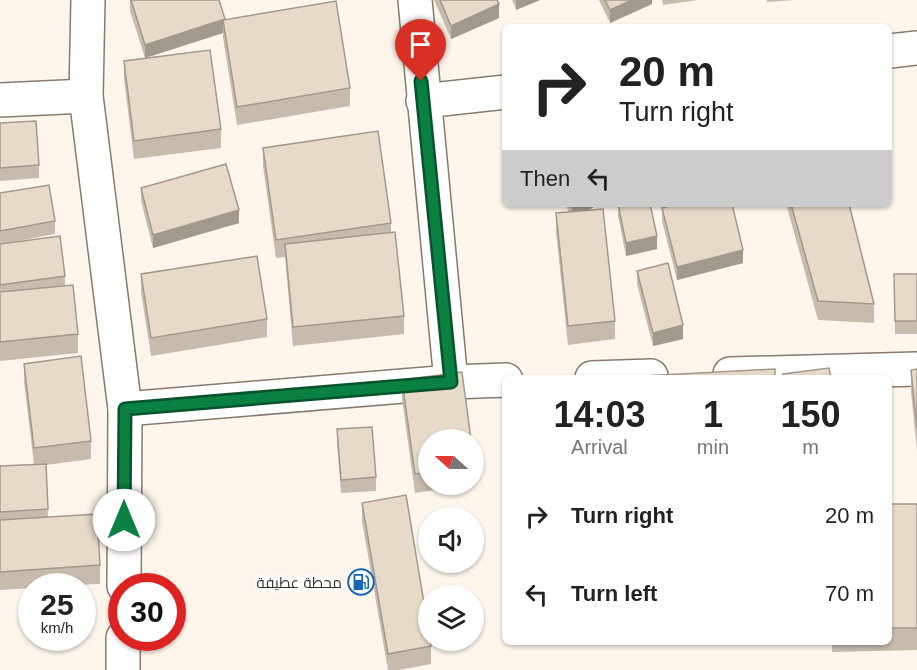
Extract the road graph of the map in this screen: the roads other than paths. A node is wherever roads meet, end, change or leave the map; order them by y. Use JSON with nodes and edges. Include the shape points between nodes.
{"nodes":[{"id":1,"x":87,"y":0,"type":"edge"},
{"id":2,"x":415,"y":0,"type":"edge"},
{"id":3,"x":917,"y":48,"type":"edge"},
{"id":4,"x":892,"y":51,"type":"edge"},
{"id":5,"x":502,"y":92,"type":"edge"},
{"id":6,"x":86,"y":96,"type":"junction"},
{"id":7,"x":0,"y":100,"type":"edge"},
{"id":8,"x":423,"y":101,"type":"junction"},
{"id":9,"x":917,"y":369,"type":"edge"},
{"id":10,"x":691,"y":375,"type":"edge"},
{"id":11,"x":502,"y":380,"type":"edge"},
{"id":12,"x":451,"y":382,"type":"junction"},
{"id":13,"x":125,"y":409,"type":"junction"},
{"id":14,"x":123,"y":573,"type":"edge"},
{"id":15,"x":123,"y":651,"type":"edge"},
{"id":16,"x":123,"y":670,"type":"edge"}],
"edges":[{"from":1,"to":6,"type":"street"},
{"from":2,"to":8,"type":"street"},
{"from":3,"to":4,"type":"street"},
{"from":5,"to":8,"type":"street"},
{"from":6,"to":7,"type":"street"},
{"from":6,"to":13,"type":"street"},
{"from":8,"to":12,"type":"street"},
{"from":9,"to":10,"type":"street"},
{"from":11,"to":12,"type":"street"},
{"from":12,"to":13,"type":"street"},
{"from":13,"to":14,"type":"street"},
{"from":15,"to":16,"type":"street"}]}
